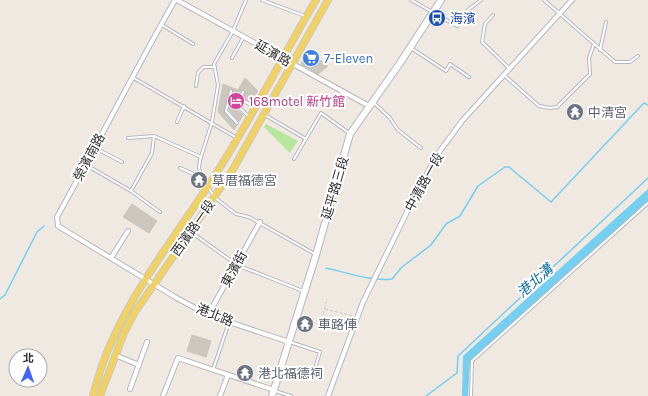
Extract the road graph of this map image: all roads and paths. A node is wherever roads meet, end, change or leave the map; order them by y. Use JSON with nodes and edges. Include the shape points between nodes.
{"nodes":[{"id":1,"x":176,"y":0,"type":"edge"},
{"id":2,"x":246,"y":0,"type":"edge"},
{"id":3,"x":262,"y":0,"type":"edge"},
{"id":4,"x":316,"y":0,"type":"edge"},
{"id":5,"x":328,"y":0,"type":"edge"},
{"id":6,"x":411,"y":0,"type":"edge"},
{"id":7,"x":441,"y":0,"type":"edge"},
{"id":8,"x":481,"y":0,"type":"edge"},
{"id":9,"x":544,"y":0,"type":"edge"},
{"id":10,"x":572,"y":0,"type":"edge"},
{"id":11,"x":432,"y":13,"type":"junction"},
{"id":12,"x":493,"y":14,"type":"dead end"},
{"id":13,"x":560,"y":14,"type":"junction"},
{"id":14,"x":306,"y":17,"type":"junction"},
{"id":15,"x":606,"y":22,"type":"dead end"},
{"id":16,"x":161,"y":25,"type":"junction"},
{"id":17,"x":233,"y":31,"type":"junction"},
{"id":18,"x":244,"y":37,"type":"junction"},
{"id":19,"x":193,"y":44,"type":"dead end"},
{"id":20,"x":594,"y":44,"type":"junction"},
{"id":21,"x":410,"y":47,"type":"junction"},
{"id":22,"x":600,"y":50,"type":"junction"},
{"id":23,"x":638,"y":56,"type":"dead end"},
{"id":24,"x":232,"y":58,"type":"dead end"},
{"id":25,"x":283,"y":58,"type":"junction"},
{"id":26,"x":292,"y":64,"type":"junction"},
{"id":27,"x":215,"y":67,"type":"junction"},
{"id":28,"x":510,"y":68,"type":"junction"},
{"id":29,"x":504,"y":75,"type":"junction"},
{"id":30,"x":131,"y":76,"type":"junction"},
{"id":31,"x":469,"y":77,"type":"dead end"},
{"id":32,"x":196,"y":86,"type":"dead end"},
{"id":33,"x":231,"y":92,"type":"dead end"},
{"id":34,"x":243,"y":92,"type":"dead end"},
{"id":35,"x":240,"y":99,"type":"junction"},
{"id":36,"x":229,"y":100,"type":"junction"},
{"id":37,"x":371,"y":104,"type":"junction"},
{"id":38,"x":237,"y":105,"type":"junction"},
{"id":39,"x":184,"y":106,"type":"junction"},
{"id":40,"x":256,"y":108,"type":"junction"},
{"id":41,"x":265,"y":115,"type":"junction"},
{"id":42,"x":250,"y":118,"type":"junction"},
{"id":43,"x":177,"y":122,"type":"dead end"},
{"id":44,"x":212,"y":122,"type":"junction"},
{"id":45,"x":237,"y":123,"type":"dead end"},
{"id":46,"x":350,"y":134,"type":"junction"},
{"id":47,"x":154,"y":136,"type":"junction"},
{"id":48,"x":128,"y":138,"type":"dead end"},
{"id":49,"x":238,"y":139,"type":"junction"},
{"id":50,"x":306,"y":139,"type":"junction"},
{"id":51,"x":95,"y":148,"type":"junction"},
{"id":52,"x":421,"y":148,"type":"dead end"},
{"id":53,"x":201,"y":157,"type":"junction"},
{"id":54,"x":294,"y":159,"type":"dead end"},
{"id":55,"x":122,"y":162,"type":"dead end"},
{"id":56,"x":86,"y":165,"type":"junction"},
{"id":57,"x":180,"y":168,"type":"dead end"},
{"id":58,"x":202,"y":178,"type":"junction"},
{"id":59,"x":208,"y":186,"type":"junction"},
{"id":60,"x":131,"y":191,"type":"junction"},
{"id":61,"x":214,"y":197,"type":"junction"},
{"id":62,"x":648,"y":203,"type":"edge"},
{"id":63,"x":160,"y":212,"type":"dead end"},
{"id":64,"x":260,"y":222,"type":"junction"},
{"id":65,"x":128,"y":230,"type":"dead end"},
{"id":66,"x":190,"y":231,"type":"junction"},
{"id":67,"x":316,"y":255,"type":"junction"},
{"id":68,"x":111,"y":258,"type":"junction"},
{"id":69,"x":237,"y":265,"type":"junction"},
{"id":70,"x":145,"y":279,"type":"junction"},
{"id":71,"x":154,"y":283,"type":"junction"},
{"id":72,"x":305,"y":292,"type":"junction"},
{"id":73,"x":328,"y":299,"type":"dead end"},
{"id":74,"x":325,"y":309,"type":"junction"},
{"id":75,"x":208,"y":315,"type":"junction"},
{"id":76,"x":357,"y":317,"type":"junction"},
{"id":77,"x":322,"y":319,"type":"dead end"},
{"id":78,"x":229,"y":321,"type":"junction"},
{"id":79,"x":147,"y":342,"type":"dead end"},
{"id":80,"x":289,"y":342,"type":"junction"},
{"id":81,"x":114,"y":355,"type":"junction"},
{"id":82,"x":139,"y":365,"type":"junction"},
{"id":83,"x":316,"y":365,"type":"dead end"},
{"id":84,"x":213,"y":370,"type":"junction"},
{"id":85,"x":228,"y":374,"type":"junction"},
{"id":86,"x":130,"y":389,"type":"dead end"},
{"id":87,"x":273,"y":393,"type":"edge"},
{"id":88,"x":93,"y":396,"type":"edge"},
{"id":89,"x":100,"y":396,"type":"edge"},
{"id":90,"x":163,"y":396,"type":"edge"},
{"id":91,"x":220,"y":396,"type":"edge"},
{"id":92,"x":291,"y":396,"type":"edge"},
{"id":93,"x":328,"y":396,"type":"edge"},
{"id":94,"x":471,"y":396,"type":"edge"}],
"edges":[{"from":1,"to":16,"type":"street","name":"榮濱南路"},
{"from":1,"to":17,"type":"street","name":"延濱路"},
{"from":2,"to":17,"type":"lane"},
{"from":3,"to":14,"type":"lane"},
{"from":4,"to":14,"type":"main road","name":"西濱路一段"},
{"from":5,"to":26,"type":"main road","name":"西濱路一段"},
{"from":6,"to":11,"type":"lane"},
{"from":7,"to":11,"type":"street","name":"延平路三段"},
{"from":8,"to":11,"type":"lane","via":[[464,13],[456,26]]},
{"from":9,"to":13,"type":"lane"},
{"from":10,"to":13,"type":"street","name":"中清路一段"},
{"from":11,"to":21,"type":"street","name":"延平路三段"},
{"from":12,"to":28,"type":"lane","via":[[485,24],[482,42]]},
{"from":13,"to":20,"type":"lane"},
{"from":13,"to":28,"type":"street","name":"中清路一段"},
{"from":14,"to":25,"type":"main road","name":"西濱路一段"},
{"from":15,"to":22,"type":"lane"},
{"from":16,"to":19,"type":"lane"},
{"from":16,"to":30,"type":"street","name":"榮濱南路"},
{"from":17,"to":18,"type":"street","name":"延濱路"},
{"from":17,"to":27,"type":"lane","via":[[214,64]]},
{"from":18,"to":24,"type":"lane"},
{"from":18,"to":25,"type":"street","name":"延濱路"},
{"from":20,"to":22,"type":"lane"},
{"from":20,"to":29,"type":"lane","via":[[589,58],[590,74],[558,107],[539,106]]},
{"from":21,"to":31,"type":"lane","via":[[446,71],[450,64]]},
{"from":21,"to":37,"type":"street","name":"延平路三段"},
{"from":22,"to":23,"type":"lane","via":[[615,62],[630,62]]},
{"from":25,"to":26,"type":"street","name":"延濱路"},
{"from":25,"to":40,"type":"main road","name":"西濱路一段"},
{"from":26,"to":37,"type":"street","name":"延濱路"},
{"from":26,"to":41,"type":"main road","name":"西濱路一段"},
{"from":27,"to":32,"type":"lane","via":[[203,67],[198,73]]},
{"from":27,"to":44,"type":"lane","via":[[218,85]]},
{"from":28,"to":29,"type":"street","name":"中清路一段"},
{"from":29,"to":76,"type":"street","name":"中清路一段","via":[[462,121],[438,155],[406,214]]},
{"from":30,"to":39,"type":"lane"},
{"from":30,"to":51,"type":"street","name":"榮濱南路"},
{"from":33,"to":36,"type":"lane"},
{"from":34,"to":35,"type":"lane"},
{"from":35,"to":38,"type":"lane"},
{"from":35,"to":40,"type":"lane"},
{"from":36,"to":38,"type":"lane"},
{"from":36,"to":45,"type":"lane","via":[[226,111]]},
{"from":37,"to":46,"type":"street","name":"延平路三段"},
{"from":37,"to":52,"type":"lane","via":[[390,118],[398,130]]},
{"from":38,"to":42,"type":"lane"},
{"from":39,"to":43,"type":"lane"},
{"from":39,"to":44,"type":"lane"},
{"from":40,"to":42,"type":"main road","name":"西濱路一段"},
{"from":41,"to":50,"type":"lane"},
{"from":41,"to":61,"type":"main road","name":"西濱路一段"},
{"from":42,"to":49,"type":"main road","name":"西濱路一段"},
{"from":44,"to":49,"type":"lane"},
{"from":44,"to":53,"type":"lane"},
{"from":46,"to":50,"type":"lane","via":[[321,113]]},
{"from":46,"to":67,"type":"street","name":"延平路三段"},
{"from":47,"to":48,"type":"lane"},
{"from":47,"to":53,"type":"lane"},
{"from":47,"to":60,"type":"lane","via":[[152,154]]},
{"from":49,"to":59,"type":"main road","name":"西濱路一段"},
{"from":50,"to":54,"type":"lane"},
{"from":51,"to":55,"type":"lane"},
{"from":51,"to":56,"type":"street","name":"榮濱南路"},
{"from":53,"to":58,"type":"lane","via":[[199,168]]},
{"from":56,"to":60,"type":"lane"},
{"from":56,"to":68,"type":"street","name":"榮濱南路","via":[[56,217],[58,226]]},
{"from":57,"to":58,"type":"lane"},
{"from":58,"to":59,"type":"lane"},
{"from":59,"to":61,"type":"lane"},
{"from":59,"to":70,"type":"main road","name":"西濱路一段"},
{"from":60,"to":63,"type":"lane"},
{"from":61,"to":64,"type":"lane","via":[[236,214]]},
{"from":61,"to":66,"type":"main road","name":"西濱路一段"},
{"from":62,"to":94,"type":"lane","via":[[472,362]]},
{"from":64,"to":67,"type":"lane"},
{"from":64,"to":69,"type":"street","name":"東濱街"},
{"from":65,"to":68,"type":"street"},
{"from":66,"to":69,"type":"lane"},
{"from":66,"to":71,"type":"main road","name":"西濱路一段"},
{"from":67,"to":72,"type":"street","name":"延平路三段"},
{"from":68,"to":70,"type":"street","name":"榮濱南路"},
{"from":69,"to":72,"type":"lane"},
{"from":69,"to":75,"type":"street","name":"東濱街"},
{"from":70,"to":71,"type":"street","name":"港北路"},
{"from":70,"to":88,"type":"main road","name":"西濱路一段","via":[[110,342]]},
{"from":71,"to":75,"type":"street","name":"港北路"},
{"from":71,"to":81,"type":"main road","name":"西濱路一段","via":[[135,312]]},
{"from":72,"to":80,"type":"street","name":"延平路三段"},
{"from":73,"to":74,"type":"path"},
{"from":74,"to":76,"type":"path"},
{"from":74,"to":77,"type":"path"},
{"from":75,"to":78,"type":"street","name":"港北路"},
{"from":76,"to":93,"type":"street","name":"中清路一段"},
{"from":78,"to":80,"type":"street","name":"港北路"},
{"from":78,"to":84,"type":"lane"},
{"from":79,"to":82,"type":"street"},
{"from":80,"to":83,"type":"lane","via":[[320,352]]},
{"from":80,"to":87,"type":"street","name":"延平路三段"},
{"from":81,"to":82,"type":"street"},
{"from":81,"to":89,"type":"main road","name":"西濱路一段"},
{"from":82,"to":86,"type":"street"},
{"from":84,"to":85,"type":"street"},
{"from":84,"to":90,"type":"street","via":[[178,358]]},
{"from":85,"to":87,"type":"street"},
{"from":85,"to":91,"type":"street"},
{"from":87,"to":92,"type":"lane"}]}
